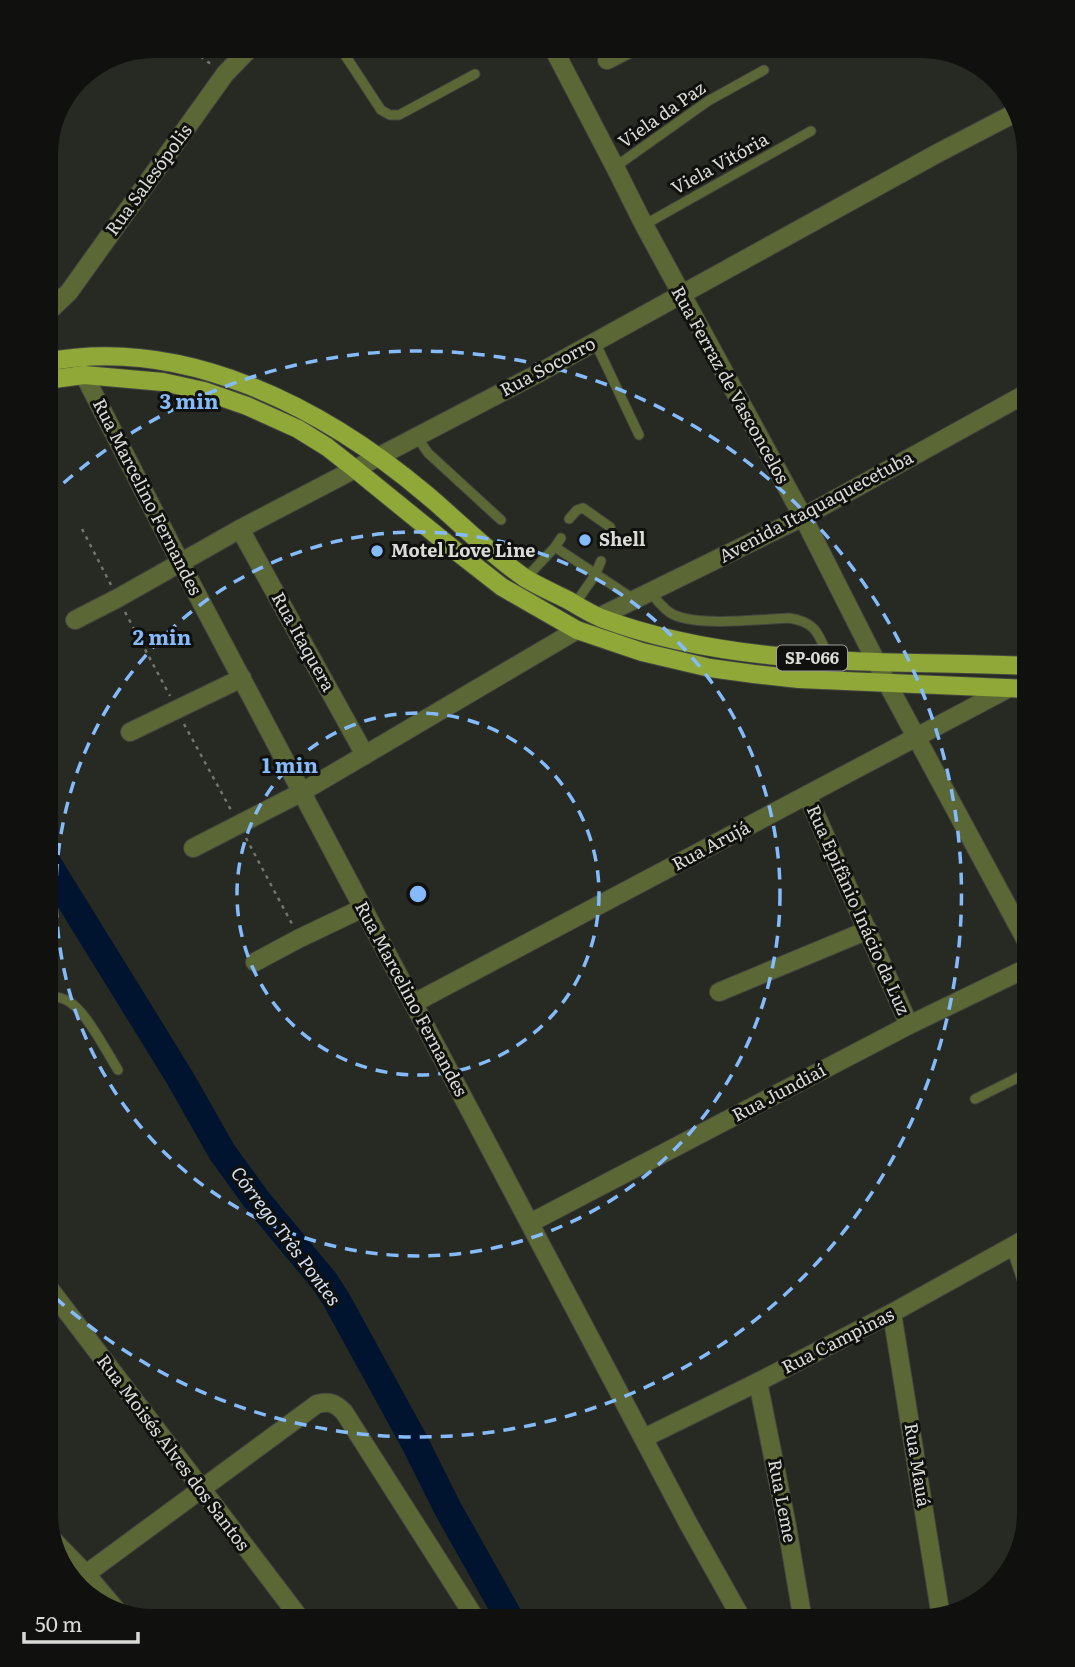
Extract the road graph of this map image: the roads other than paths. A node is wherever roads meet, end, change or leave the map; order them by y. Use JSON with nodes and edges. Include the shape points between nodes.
{"nodes":[{"id":1,"x":240,"y":58,"type":"edge"},
{"id":2,"x":347,"y":58,"type":"edge"},
{"id":3,"x":558,"y":58,"type":"edge"},
{"id":4,"x":611,"y":58,"type":"edge"},
{"id":5,"x":607,"y":60,"type":"dead end"},
{"id":6,"x":764,"y":70,"type":"dead end"},
{"id":7,"x":475,"y":74,"type":"dead end"},
{"id":8,"x":1009,"y":116,"type":"edge"},
{"id":9,"x":811,"y":131,"type":"dead end"},
{"id":10,"x":615,"y":167,"type":"junction"},
{"id":11,"x":644,"y":225,"type":"junction"},
{"id":12,"x":680,"y":294,"type":"junction"},
{"id":13,"x":58,"y":303,"type":"edge"},
{"id":14,"x":595,"y":342,"type":"junction"},
{"id":15,"x":58,"y":360,"type":"edge"},
{"id":16,"x":84,"y":375,"type":"junction"},
{"id":17,"x":58,"y":378,"type":"edge"},
{"id":18,"x":1017,"y":399,"type":"edge"},
{"id":19,"x":639,"y":435,"type":"dead end"},
{"id":20,"x":417,"y":437,"type":"junction"},
{"id":21,"x":380,"y":456,"type":"junction"},
{"id":22,"x":355,"y":469,"type":"junction"},
{"id":23,"x":803,"y":517,"type":"junction"},
{"id":24,"x":569,"y":519,"type":"dead end"},
{"id":25,"x":501,"y":520,"type":"dead end"},
{"id":26,"x":240,"y":529,"type":"junction"},
{"id":27,"x":561,"y":538,"type":"dead end"},
{"id":28,"x":608,"y":541,"type":"dead end"},
{"id":29,"x":555,"y":547,"type":"junction"},
{"id":30,"x":601,"y":561,"type":"dead end"},
{"id":31,"x":180,"y":562,"type":"junction"},
{"id":32,"x":596,"y":575,"type":"junction"},
{"id":33,"x":526,"y":578,"type":"junction"},
{"id":34,"x":642,"y":596,"type":"junction"},
{"id":35,"x":575,"y":604,"type":"junction"},
{"id":36,"x":599,"y":617,"type":"junction"},
{"id":37,"x":75,"y":620,"type":"dead end"},
{"id":38,"x":577,"y":630,"type":"junction"},
{"id":39,"x":829,"y":659,"type":"junction"},
{"id":40,"x":876,"y":661,"type":"junction"},
{"id":41,"x":1017,"y":666,"type":"edge"},
{"id":42,"x":242,"y":678,"type":"junction"},
{"id":43,"x":887,"y":683,"type":"junction"},
{"id":44,"x":1009,"y":688,"type":"junction"},
{"id":45,"x":1017,"y":688,"type":"edge"},
{"id":46,"x":130,"y":732,"type":"dead end"},
{"id":47,"x":917,"y":737,"type":"junction"},
{"id":48,"x":365,"y":755,"type":"junction"},
{"id":49,"x":302,"y":792,"type":"junction"},
{"id":50,"x":807,"y":795,"type":"junction"},
{"id":51,"x":193,"y":848,"type":"dead end"},
{"id":52,"x":363,"y":908,"type":"junction"},
{"id":53,"x":1017,"y":922,"type":"edge"},
{"id":54,"x":867,"y":930,"type":"junction"},
{"id":55,"x":255,"y":962,"type":"dead end"},
{"id":56,"x":1017,"y":973,"type":"edge"},
{"id":57,"x":719,"y":992,"type":"dead end"},
{"id":58,"x":58,"y":997,"type":"edge"},
{"id":59,"x":414,"y":1003,"type":"junction"},
{"id":60,"x":909,"y":1025,"type":"junction"},
{"id":61,"x":118,"y":1070,"type":"dead end"},
{"id":62,"x":1017,"y":1078,"type":"edge"},
{"id":63,"x":975,"y":1099,"type":"dead end"},
{"id":64,"x":530,"y":1223,"type":"junction"},
{"id":65,"x":1017,"y":1244,"type":"edge"},
{"id":66,"x":58,"y":1300,"type":"edge"},
{"id":67,"x":892,"y":1313,"type":"junction"},
{"id":68,"x":758,"y":1382,"type":"junction"},
{"id":69,"x":644,"y":1438,"type":"junction"},
{"id":70,"x":201,"y":1489,"type":"junction"},
{"id":71,"x":81,"y":1576,"type":"edge"},
{"id":72,"x":939,"y":1607,"type":"edge"},
{"id":73,"x":293,"y":1609,"type":"edge"},
{"id":74,"x":469,"y":1609,"type":"edge"},
{"id":75,"x":737,"y":1609,"type":"edge"},
{"id":76,"x":801,"y":1609,"type":"edge"}],
"edges":[{"from":1,"to":13,"type":"street","name":"Rua Salesópolis"},
{"from":2,"to":7,"type":"lane","via":[[381,110],[390,115],[399,115]]},
{"from":3,"to":10,"type":"street","name":"Rua Ferraz de Vasconcelos"},
{"from":4,"to":5,"type":"street"},
{"from":6,"to":10,"type":"lane","name":"Viela da Paz","via":[[708,101]]},
{"from":8,"to":12,"type":"street","name":"Rua Socorro"},
{"from":9,"to":11,"type":"lane","name":"Viela Vitória"},
{"from":10,"to":11,"type":"street","name":"Rua Ferraz de Vasconcelos"},
{"from":11,"to":12,"type":"street","name":"Rua Ferraz de Vasconcelos"},
{"from":12,"to":14,"type":"street","name":"Rua Socorro"},
{"from":12,"to":23,"type":"street","name":"Rua Ferraz de Vasconcelos"},
{"from":14,"to":19,"type":"lane"},
{"from":14,"to":20,"type":"street","name":"Rua Socorro"},
{"from":15,"to":21,"type":"main road","number":"SP-066","via":[[113,356],[200,368],[298,407]]},
{"from":16,"to":17,"type":"main road","number":"SP-066"},
{"from":16,"to":22,"type":"main road","number":"SP-066","via":[[163,382],[204,391],[298,429]]},
{"from":16,"to":31,"type":"street","name":"Rua Marcelino Fernandes"},
{"from":18,"to":23,"type":"street","name":"Avenida Itaquaquecetuba"},
{"from":20,"to":21,"type":"street","name":"Rua Socorro"},
{"from":20,"to":25,"type":"lane","via":[[428,453]]},
{"from":21,"to":22,"type":"street","name":"Rua Socorro"},
{"from":21,"to":33,"type":"main road","number":"SP-066"},
{"from":22,"to":26,"type":"street","name":"Rua Socorro"},
{"from":22,"to":38,"type":"main road","number":"SP-066","via":[[502,587]]},
{"from":23,"to":34,"type":"street","name":"Avenida Itaquaquecetuba"},
{"from":23,"to":40,"type":"street","name":"Rua Ferraz de Vasconcelos"},
{"from":24,"to":28,"type":"lane","via":[[583,508],[610,527]]},
{"from":26,"to":31,"type":"street","name":"Rua Socorro"},
{"from":26,"to":48,"type":"street","name":"Rua Itaquera"},
{"from":27,"to":29,"type":"lane"},
{"from":29,"to":32,"type":"lane"},
{"from":29,"to":33,"type":"lane"},
{"from":30,"to":32,"type":"lane"},
{"from":31,"to":37,"type":"street","name":"Rua Socorro"},
{"from":31,"to":42,"type":"street","name":"Rua Marcelino Fernandes"},
{"from":32,"to":34,"type":"lane"},
{"from":32,"to":35,"type":"lane"},
{"from":33,"to":35,"type":"main road","number":"SP-066"},
{"from":34,"to":36,"type":"street","name":"Avenida Itaquaquecetuba"},
{"from":34,"to":39,"type":"lane","via":[[687,619],[802,620],[819,634]]},
{"from":35,"to":36,"type":"main road","number":"SP-066"},
{"from":36,"to":39,"type":"main road","number":"SP-066","via":[[676,641],[738,652]]},
{"from":38,"to":43,"type":"main road","number":"SP-066","via":[[710,668]]},
{"from":38,"to":48,"type":"street"},
{"from":39,"to":40,"type":"main road","number":"SP-066"},
{"from":40,"to":41,"type":"main road","number":"SP-066"},
{"from":40,"to":43,"type":"street","name":"Rua Ferraz de Vasconcelos"},
{"from":42,"to":46,"type":"street"},
{"from":42,"to":49,"type":"street","name":"Rua Marcelino Fernandes"},
{"from":43,"to":44,"type":"main road","number":"SP-066"},
{"from":43,"to":47,"type":"street","name":"Rua Ferraz de Vasconcelos"},
{"from":44,"to":45,"type":"main road","number":"SP-066"},
{"from":44,"to":47,"type":"street","name":"Rua Arujá"},
{"from":47,"to":50,"type":"street","name":"Rua Arujá"},
{"from":47,"to":53,"type":"street","name":"Rua Ferraz de Vasconcelos"},
{"from":48,"to":49,"type":"street"},
{"from":49,"to":51,"type":"street"},
{"from":49,"to":52,"type":"street","name":"Rua Marcelino Fernandes"},
{"from":50,"to":54,"type":"street","name":"Rua Epifânio Inácio da Luz"},
{"from":50,"to":59,"type":"street","name":"Rua Arujá"},
{"from":52,"to":55,"type":"street"},
{"from":52,"to":59,"type":"street","name":"Rua Marcelino Fernandes"},
{"from":54,"to":57,"type":"street"},
{"from":54,"to":60,"type":"street","name":"Rua Epifânio Inácio da Luz"},
{"from":56,"to":60,"type":"street","name":"Rua Jundiaí"},
{"from":58,"to":61,"type":"lane","via":[[79,1009]]},
{"from":59,"to":64,"type":"street","name":"Rua Marcelino Fernandes"},
{"from":60,"to":64,"type":"street","name":"Rua Jundiaí"},
{"from":62,"to":63,"type":"lane"},
{"from":64,"to":69,"type":"street","name":"Rua Marcelino Fernandes"},
{"from":65,"to":67,"type":"street","name":"Rua Campinas"},
{"from":66,"to":70,"type":"street","name":"Rua Moisés Alves dos Santos"},
{"from":67,"to":68,"type":"street","name":"Rua Campinas"},
{"from":67,"to":72,"type":"street","name":"Rua Mauá"},
{"from":68,"to":69,"type":"street","name":"Rua Campinas"},
{"from":68,"to":76,"type":"street","name":"Rua Leme"},
{"from":69,"to":75,"type":"street","name":"Rua Marcelino Fernandes"},
{"from":70,"to":71,"type":"street"},
{"from":70,"to":73,"type":"street","name":"Rua Moisés Alves dos Santos"},
{"from":70,"to":74,"type":"street","via":[[317,1404],[336,1404]]}]}
